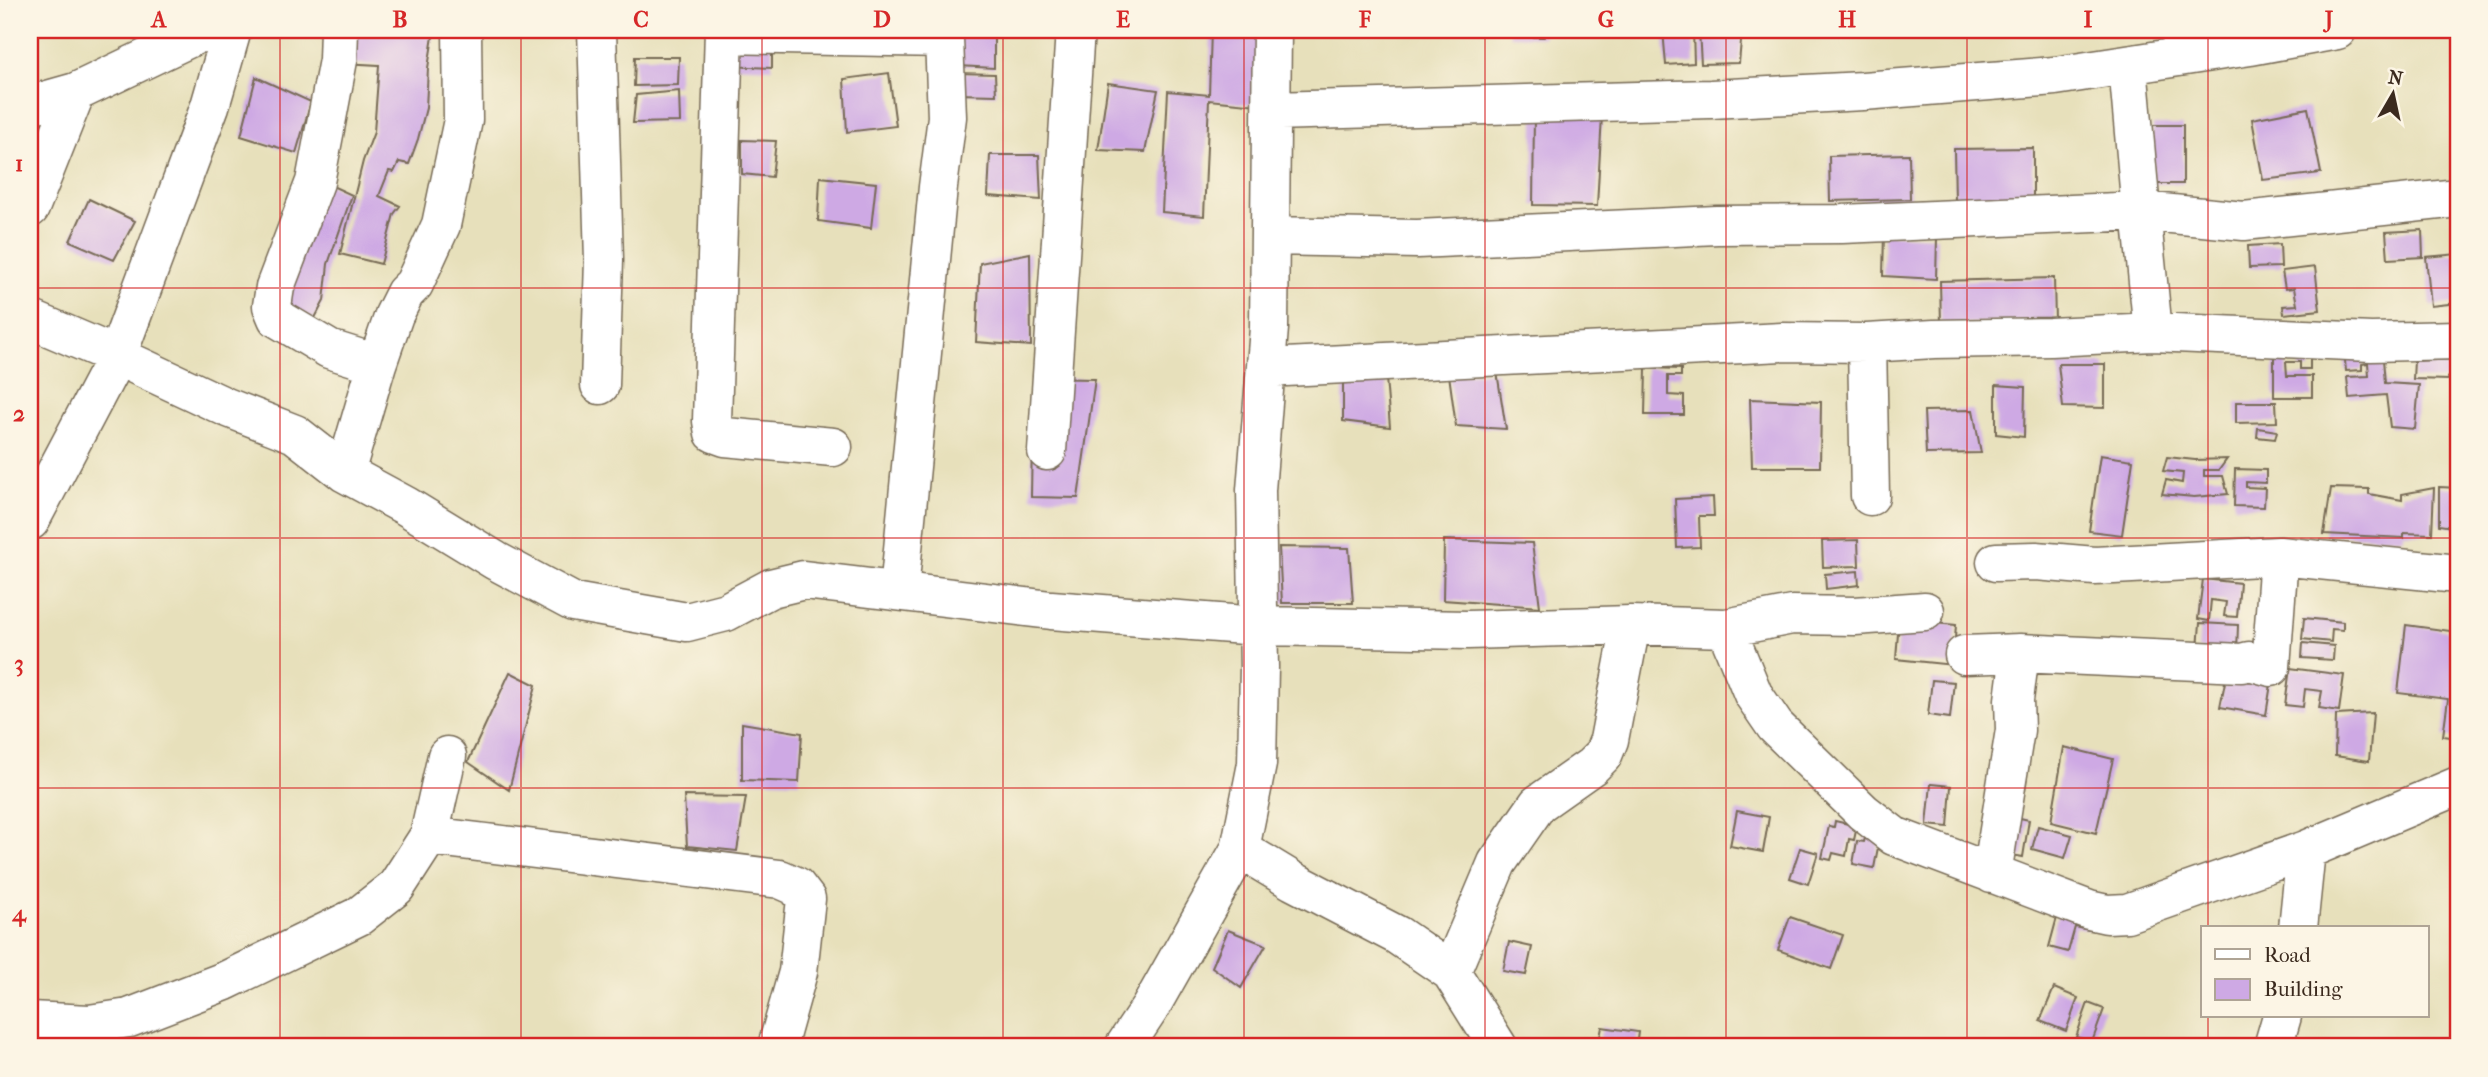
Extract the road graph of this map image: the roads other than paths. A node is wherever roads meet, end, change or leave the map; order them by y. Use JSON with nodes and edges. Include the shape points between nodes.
{"nodes":[{"id":1,"x":206,"y":30,"type":"edge"},
{"id":2,"x":232,"y":30,"type":"edge"},
{"id":3,"x":339,"y":30,"type":"edge"},
{"id":4,"x":462,"y":30,"type":"edge"},
{"id":5,"x":597,"y":30,"type":"edge"},
{"id":6,"x":1074,"y":30,"type":"edge"},
{"id":7,"x":1272,"y":30,"type":"edge"},
{"id":8,"x":2337,"y":30,"type":"edge"},
{"id":9,"x":724,"y":32,"type":"edge"},
{"id":10,"x":944,"y":32,"type":"edge"},
{"id":11,"x":2128,"y":66,"type":"junction"},
{"id":12,"x":76,"y":92,"type":"junction"},
{"id":13,"x":30,"y":105,"type":"edge"},
{"id":14,"x":1272,"y":111,"type":"junction"},
{"id":15,"x":2458,"y":198,"type":"edge"},
{"id":16,"x":30,"y":208,"type":"edge"},
{"id":17,"x":2141,"y":211,"type":"junction"},
{"id":18,"x":1270,"y":236,"type":"junction"},
{"id":19,"x":30,"y":320,"type":"edge"},
{"id":20,"x":2152,"y":332,"type":"junction"},
{"id":21,"x":2458,"y":341,"type":"edge"},
{"id":22,"x":1867,"y":343,"type":"junction"},
{"id":23,"x":117,"y":356,"type":"junction"},
{"id":24,"x":377,"y":363,"type":"junction"},
{"id":25,"x":1266,"y":368,"type":"junction"},
{"id":26,"x":600,"y":385,"type":"dead end"},
{"id":27,"x":833,"y":447,"type":"dead end"},
{"id":28,"x":1047,"y":450,"type":"dead end"},
{"id":29,"x":345,"y":473,"type":"junction"},
{"id":30,"x":1870,"y":496,"type":"dead end"},
{"id":31,"x":30,"y":521,"type":"edge"},
{"id":32,"x":2280,"y":556,"type":"junction"},
{"id":33,"x":1996,"y":562,"type":"dead end"},
{"id":34,"x":2458,"y":574,"type":"edge"},
{"id":35,"x":899,"y":591,"type":"junction"},
{"id":36,"x":1925,"y":611,"type":"dead end"},
{"id":37,"x":1631,"y":625,"type":"junction"},
{"id":38,"x":1257,"y":626,"type":"junction"},
{"id":39,"x":1726,"y":628,"type":"junction"},
{"id":40,"x":2020,"y":653,"type":"junction"},
{"id":41,"x":1964,"y":654,"type":"dead end"},
{"id":42,"x":447,"y":755,"type":"dead end"},
{"id":43,"x":2458,"y":786,"type":"edge"},
{"id":44,"x":429,"y":836,"type":"junction"},
{"id":45,"x":1240,"y":849,"type":"junction"},
{"id":46,"x":2306,"y":850,"type":"junction"},
{"id":47,"x":1992,"y":874,"type":"junction"},
{"id":48,"x":2298,"y":926,"type":"edge"},
{"id":49,"x":1451,"y":972,"type":"junction"},
{"id":50,"x":2281,"y":1018,"type":"edge"},
{"id":51,"x":30,"y":1021,"type":"edge"},
{"id":52,"x":777,"y":1047,"type":"edge"},
{"id":53,"x":1124,"y":1047,"type":"edge"},
{"id":54,"x":1498,"y":1047,"type":"edge"},
{"id":55,"x":2273,"y":1047,"type":"edge"}],
"edges":[{"from":1,"to":12,"type":"street"},
{"from":2,"to":23,"type":"street","via":[[210,106]]},
{"from":3,"to":24,"type":"street","via":[[338,60],[315,182],[272,306],[277,318],[329,349]]},
{"from":4,"to":24,"type":"street","via":[[463,120],[441,225],[414,285],[394,315]]},
{"from":5,"to":26,"type":"street","via":[[604,260]]},
{"from":6,"to":28,"type":"street"},
{"from":7,"to":14,"type":"street"},
{"from":8,"to":11,"type":"street"},
{"from":9,"to":10,"type":"street"},
{"from":9,"to":27,"type":"street","via":[[714,433]]},
{"from":10,"to":35,"type":"street","via":[[947,117]]},
{"from":11,"to":14,"type":"street","via":[[2054,76],[1711,99]]},
{"from":11,"to":17,"type":"street"},
{"from":12,"to":13,"type":"street"},
{"from":12,"to":16,"type":"street"},
{"from":14,"to":18,"type":"street"},
{"from":15,"to":17,"type":"street","via":[[2244,221]]},
{"from":17,"to":18,"type":"street","via":[[1417,239]]},
{"from":17,"to":20,"type":"street"},
{"from":18,"to":25,"type":"street"},
{"from":19,"to":23,"type":"street"},
{"from":20,"to":21,"type":"street","via":[[2371,342]]},
{"from":20,"to":22,"type":"street"},
{"from":22,"to":25,"type":"street","via":[[1782,342]]},
{"from":22,"to":30,"type":"street"},
{"from":23,"to":29,"type":"street","via":[[295,434]]},
{"from":23,"to":31,"type":"street"},
{"from":24,"to":29,"type":"street"},
{"from":25,"to":38,"type":"street","via":[[1256,490]]},
{"from":29,"to":35,"type":"street","via":[[573,602],[687,622],[726,612],[771,588],[804,580]]},
{"from":32,"to":33,"type":"street","via":[[2095,566]]},
{"from":32,"to":34,"type":"street"},
{"from":32,"to":40,"type":"street","via":[[2271,667],[2249,661]]},
{"from":35,"to":38,"type":"street","via":[[1051,610]]},
{"from":36,"to":39,"type":"street","via":[[1792,615]]},
{"from":37,"to":38,"type":"street","via":[[1468,630]]},
{"from":37,"to":39,"type":"street"},
{"from":37,"to":49,"type":"street","via":[[1603,755],[1538,804],[1497,863]]},
{"from":38,"to":45,"type":"street","via":[[1257,764]]},
{"from":39,"to":47,"type":"street","via":[[1754,694],[1775,726],[1863,812],[1894,836]]},
{"from":40,"to":41,"type":"street"},
{"from":40,"to":47,"type":"street","via":[[2015,730]]},
{"from":42,"to":44,"type":"street"},
{"from":43,"to":46,"type":"street"},
{"from":44,"to":51,"type":"street","via":[[396,887],[359,915],[225,981],[129,1018],[89,1024]]},
{"from":44,"to":52,"type":"street","via":[[780,879],[796,886],[806,899],[797,972]]},
{"from":45,"to":49,"type":"street","via":[[1397,935]]},
{"from":45,"to":53,"type":"street"},
{"from":46,"to":47,"type":"street","via":[[2127,913],[2089,910]]},
{"from":46,"to":48,"type":"street"},
{"from":49,"to":54,"type":"street"},
{"from":50,"to":55,"type":"street"}]}
